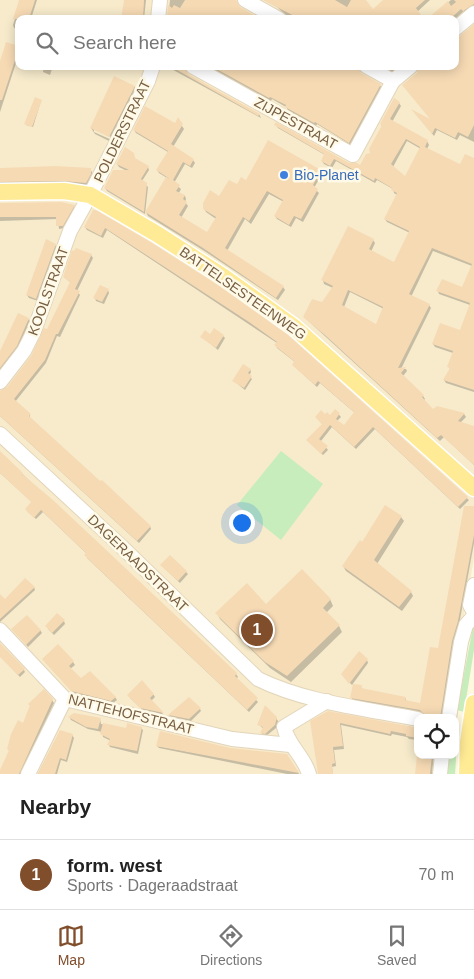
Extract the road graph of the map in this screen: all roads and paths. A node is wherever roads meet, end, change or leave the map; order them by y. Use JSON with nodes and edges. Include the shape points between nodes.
{"nodes":[{"id":1,"x":160,"y":0,"type":"edge"},
{"id":2,"x":245,"y":0,"type":"edge"},
{"id":3,"x":474,"y":13,"type":"edge"},
{"id":4,"x":158,"y":15,"type":"edge"},
{"id":5,"x":273,"y":15,"type":"edge"},
{"id":6,"x":459,"y":26,"type":"edge"},
{"id":7,"x":152,"y":70,"type":"edge"},
{"id":8,"x":199,"y":70,"type":"edge"},
{"id":9,"x":373,"y":70,"type":"edge"},
{"id":10,"x":406,"y":70,"type":"edge"},
{"id":11,"x":394,"y":81,"type":"junction"},
{"id":12,"x":0,"y":192,"type":"edge"},
{"id":13,"x":90,"y":196,"type":"junction"},
{"id":14,"x":0,"y":382,"type":"edge"},
{"id":15,"x":0,"y":434,"type":"edge"},
{"id":16,"x":474,"y":488,"type":"edge"},
{"id":17,"x":474,"y":585,"type":"edge"},
{"id":18,"x":474,"y":612,"type":"edge"},
{"id":19,"x":474,"y":616,"type":"edge"},
{"id":20,"x":0,"y":630,"type":"edge"},
{"id":21,"x":65,"y":699,"type":"junction"},
{"id":22,"x":327,"y":701,"type":"junction"},
{"id":23,"x":474,"y":703,"type":"edge"},
{"id":24,"x":450,"y":714,"type":"edge"},
{"id":25,"x":414,"y":718,"type":"edge"},
{"id":26,"x":290,"y":745,"type":"junction"},
{"id":27,"x":471,"y":750,"type":"edge"},
{"id":28,"x":442,"y":759,"type":"edge"},
{"id":29,"x":28,"y":774,"type":"edge"},
{"id":30,"x":309,"y":774,"type":"edge"},
{"id":31,"x":440,"y":774,"type":"edge"},
{"id":32,"x":467,"y":774,"type":"edge"}],
"edges":[{"from":1,"to":4,"type":"street"},
{"from":2,"to":5,"type":"street"},
{"from":3,"to":6,"type":"street"},
{"from":7,"to":13,"type":"street","name":"POLDERSTRAAT"},
{"from":8,"to":11,"type":"street","name":"ZIJPESTRAAT","via":[[353,155]]},
{"from":9,"to":11,"type":"street"},
{"from":10,"to":11,"type":"street"},
{"from":12,"to":13,"type":"main road","name":"BATTELSESTEENWEG","via":[[64,191]]},
{"from":13,"to":14,"type":"street","name":"KOOLSTRAAT","via":[[70,231],[34,331],[24,351]]},
{"from":13,"to":16,"type":"main road","name":"BATTELSESTEENWEG","via":[[216,271],[294,327]]},
{"from":15,"to":22,"type":"street","name":"DAGERAADSTRAAT","via":[[258,679]]},
{"from":17,"to":18,"type":"street","via":[[470,605]]},
{"from":19,"to":24,"type":"street","via":[[466,625],[461,642]]},
{"from":20,"to":21,"type":"street","name":"NATTEHOFSTRAAT"},
{"from":21,"to":26,"type":"street","name":"NATTEHOFSTRAAT","via":[[232,738]]},
{"from":21,"to":29,"type":"street"},
{"from":22,"to":25,"type":"street","name":"DAGERAADSTRAAT"},
{"from":22,"to":26,"type":"street","via":[[284,727]]},
{"from":23,"to":27,"type":"main road"},
{"from":26,"to":30,"type":"street","via":[[306,764]]},
{"from":27,"to":32,"type":"main road"},
{"from":28,"to":31,"type":"street"}]}
